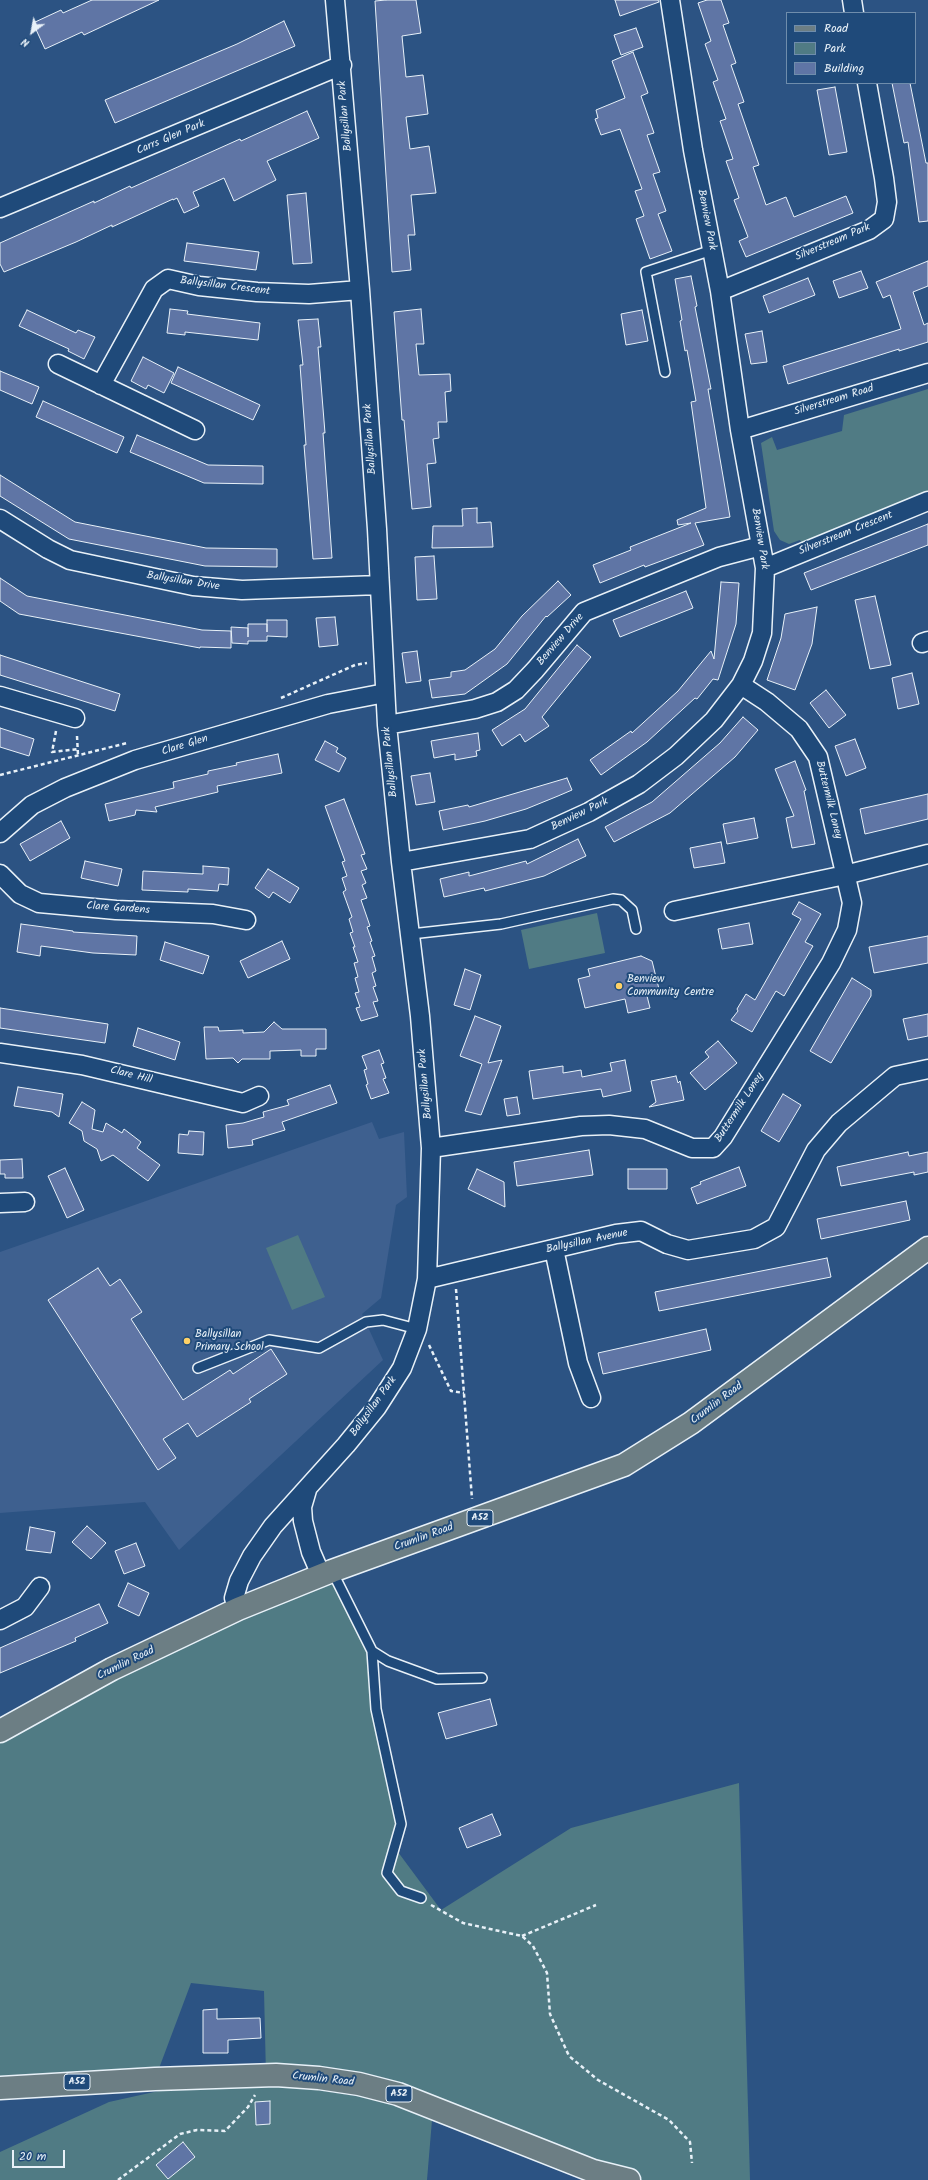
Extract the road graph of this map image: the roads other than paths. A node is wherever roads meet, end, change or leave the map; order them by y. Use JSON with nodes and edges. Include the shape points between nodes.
{"nodes":[{"id":1,"x":335,"y":0,"type":"edge"},
{"id":2,"x":670,"y":0,"type":"edge"},
{"id":3,"x":852,"y":0,"type":"edge"},
{"id":4,"x":854,"y":12,"type":"edge"},
{"id":5,"x":342,"y":65,"type":"junction"},
{"id":6,"x":867,"y":84,"type":"edge"},
{"id":7,"x":0,"y":208,"type":"edge"},
{"id":8,"x":712,"y":250,"type":"junction"},
{"id":9,"x":360,"y":290,"type":"junction"},
{"id":10,"x":720,"y":291,"type":"junction"},
{"id":11,"x":58,"y":364,"type":"dead end"},
{"id":12,"x":665,"y":372,"type":"dead end"},
{"id":13,"x":928,"y":373,"type":"edge"},
{"id":14,"x":102,"y":385,"type":"junction"},
{"id":15,"x":195,"y":430,"type":"dead end"},
{"id":16,"x":740,"y":430,"type":"junction"},
{"id":17,"x":928,"y":501,"type":"edge"},
{"id":18,"x":0,"y":519,"type":"edge"},
{"id":19,"x":762,"y":546,"type":"junction"},
{"id":20,"x":765,"y":568,"type":"junction"},
{"id":21,"x":379,"y":585,"type":"junction"},
{"id":22,"x":742,"y":685,"type":"junction"},
{"id":23,"x":385,"y":694,"type":"junction"},
{"id":24,"x":0,"y":696,"type":"edge"},
{"id":25,"x":75,"y":718,"type":"dead end"},
{"id":26,"x":387,"y":725,"type":"junction"},
{"id":27,"x":0,"y":833,"type":"edge"},
{"id":28,"x":928,"y":854,"type":"edge"},
{"id":29,"x":401,"y":862,"type":"junction"},
{"id":30,"x":0,"y":874,"type":"edge"},
{"id":31,"x":845,"y":876,"type":"junction"},
{"id":32,"x":674,"y":912,"type":"dead end"},
{"id":33,"x":246,"y":920,"type":"dead end"},
{"id":34,"x":636,"y":929,"type":"dead end"},
{"id":35,"x":411,"y":934,"type":"junction"},
{"id":36,"x":0,"y":1053,"type":"edge"},
{"id":37,"x":928,"y":1069,"type":"edge"},
{"id":38,"x":259,"y":1096,"type":"dead end"},
{"id":39,"x":431,"y":1148,"type":"junction"},
{"id":40,"x":26,"y":1202,"type":"dead end"},
{"id":41,"x":0,"y":1203,"type":"edge"},
{"id":42,"x":928,"y":1248,"type":"edge"},
{"id":43,"x":554,"y":1249,"type":"junction"},
{"id":44,"x":427,"y":1279,"type":"junction"},
{"id":45,"x":417,"y":1329,"type":"junction"},
{"id":46,"x":198,"y":1368,"type":"dead end"},
{"id":47,"x":590,"y":1398,"type":"dead end"},
{"id":48,"x":308,"y":1488,"type":"junction"},
{"id":49,"x":327,"y":1573,"type":"junction"},
{"id":50,"x":40,"y":1587,"type":"dead end"},
{"id":51,"x":238,"y":1609,"type":"junction"},
{"id":52,"x":0,"y":1620,"type":"edge"},
{"id":53,"x":372,"y":1651,"type":"junction"},
{"id":54,"x":482,"y":1678,"type":"dead end"},
{"id":55,"x":0,"y":1731,"type":"edge"},
{"id":56,"x":421,"y":1898,"type":"road end"},
{"id":57,"x":0,"y":2088,"type":"edge"},
{"id":58,"x":629,"y":2180,"type":"edge"}],
"edges":[{"from":1,"to":5,"type":"street","name":"Ballysillan Park"},
{"from":2,"to":8,"type":"street","name":"Benview Park","via":[[693,150]]},
{"from":3,"to":4,"type":"street"},
{"from":5,"to":7,"type":"street","name":"Carrs Glen Park"},
{"from":5,"to":9,"type":"street","name":"Ballysillan Park"},
{"from":6,"to":10,"type":"street","name":"Silverstream Park","via":[[887,202],[884,219],[869,230]]},
{"from":8,"to":10,"type":"street","name":"Benview Park"},
{"from":8,"to":12,"type":"lane","via":[[646,272]]},
{"from":9,"to":14,"type":"street","name":"Ballysillan Crescent","via":[[309,294],[257,292],[168,280],[154,289]]},
{"from":9,"to":21,"type":"street","name":"Ballysillan Park"},
{"from":10,"to":16,"type":"street","name":"Benview Park"},
{"from":11,"to":14,"type":"street"},
{"from":13,"to":16,"type":"street","name":"Silverstream Road"},
{"from":14,"to":15,"type":"street"},
{"from":16,"to":19,"type":"street","name":"Benview Park"},
{"from":17,"to":20,"type":"street","name":"Silverstream Crescent"},
{"from":18,"to":21,"type":"street","name":"Ballysillan Drive","via":[[70,560],[193,586],[242,590]]},
{"from":19,"to":20,"type":"street","name":"Benview Park"},
{"from":19,"to":26,"type":"street","name":"Benview Drive","via":[[719,557],[584,612],[516,690],[497,702],[475,709]]},
{"from":20,"to":22,"type":"street","name":"Benview Park","via":[[762,633]]},
{"from":21,"to":23,"type":"street","name":"Ballysillan Park"},
{"from":22,"to":29,"type":"street","name":"Benview Park","via":[[714,720],[676,756],[639,784],[589,812],[530,839]]},
{"from":22,"to":31,"type":"street","name":"Buttermilk Loney","via":[[800,729],[818,757]]},
{"from":23,"to":26,"type":"street","name":"Ballysillan Park"},
{"from":23,"to":27,"type":"street","name":"Clare Glen","via":[[328,704],[135,760],[65,788],[39,802]]},
{"from":24,"to":25,"type":"street"},
{"from":26,"to":29,"type":"street","name":"Ballysillan Park"},
{"from":28,"to":31,"type":"street"},
{"from":29,"to":35,"type":"street","name":"Ballysillan Park"},
{"from":30,"to":33,"type":"street","name":"Clare Gardens","via":[[20,894],[39,903],[116,910],[213,914]]},
{"from":31,"to":32,"type":"street"},
{"from":31,"to":39,"type":"street","name":"Buttermilk Loney","via":[[852,903],[847,930],[840,947],[723,1137],[713,1148],[692,1148],[645,1129],[609,1125],[581,1126]]},
{"from":34,"to":35,"type":"lane","via":[[632,910],[621,900],[613,899],[501,924]]},
{"from":35,"to":39,"type":"street","name":"Ballysillan Park"},
{"from":36,"to":38,"type":"street","name":"Clare Hill","via":[[82,1064],[243,1103]]},
{"from":37,"to":43,"type":"street","name":"Ballysillan Avenue","via":[[895,1076],[839,1123],[816,1150],[776,1227],[754,1239],[688,1250],[667,1244],[641,1231],[616,1234]]},
{"from":39,"to":44,"type":"street","name":"Ballysillan Park"},
{"from":40,"to":41,"type":"street"},
{"from":42,"to":49,"type":"main road","name":"Crumlin Road","number":"A52","via":[[691,1424],[624,1465]]},
{"from":43,"to":44,"type":"street","name":"Ballysillan Avenue"},
{"from":43,"to":47,"type":"street","via":[[578,1363]]},
{"from":44,"to":45,"type":"street","name":"Ballysillan Park"},
{"from":45,"to":46,"type":"lane","via":[[383,1320],[366,1322],[319,1348],[269,1340]]},
{"from":45,"to":48,"type":"street","name":"Ballysillan Park","via":[[402,1368],[377,1407]]},
{"from":48,"to":49,"type":"street","name":"Ballysillan Park","via":[[302,1507],[303,1521],[311,1552]]},
{"from":48,"to":51,"type":"street","name":"Ballysillan Park","via":[[273,1526],[252,1556],[238,1581],[234,1598]]},
{"from":49,"to":51,"type":"main road","name":"Crumlin Road","number":"A52"},
{"from":49,"to":53,"type":"lane"},
{"from":50,"to":52,"type":"street","via":[[25,1607]]},
{"from":51,"to":55,"type":"main road","name":"Crumlin Road","number":"A52","via":[[112,1669]]},
{"from":53,"to":54,"type":"lane","via":[[388,1661],[437,1679]]},
{"from":53,"to":56,"type":"lane","via":[[376,1709],[401,1824],[387,1873],[401,1891]]},
{"from":57,"to":58,"type":"main road","name":"Crumlin Road","number":"A52","via":[[139,2079],[266,2076],[332,2080],[398,2094],[593,2171]]}]}
